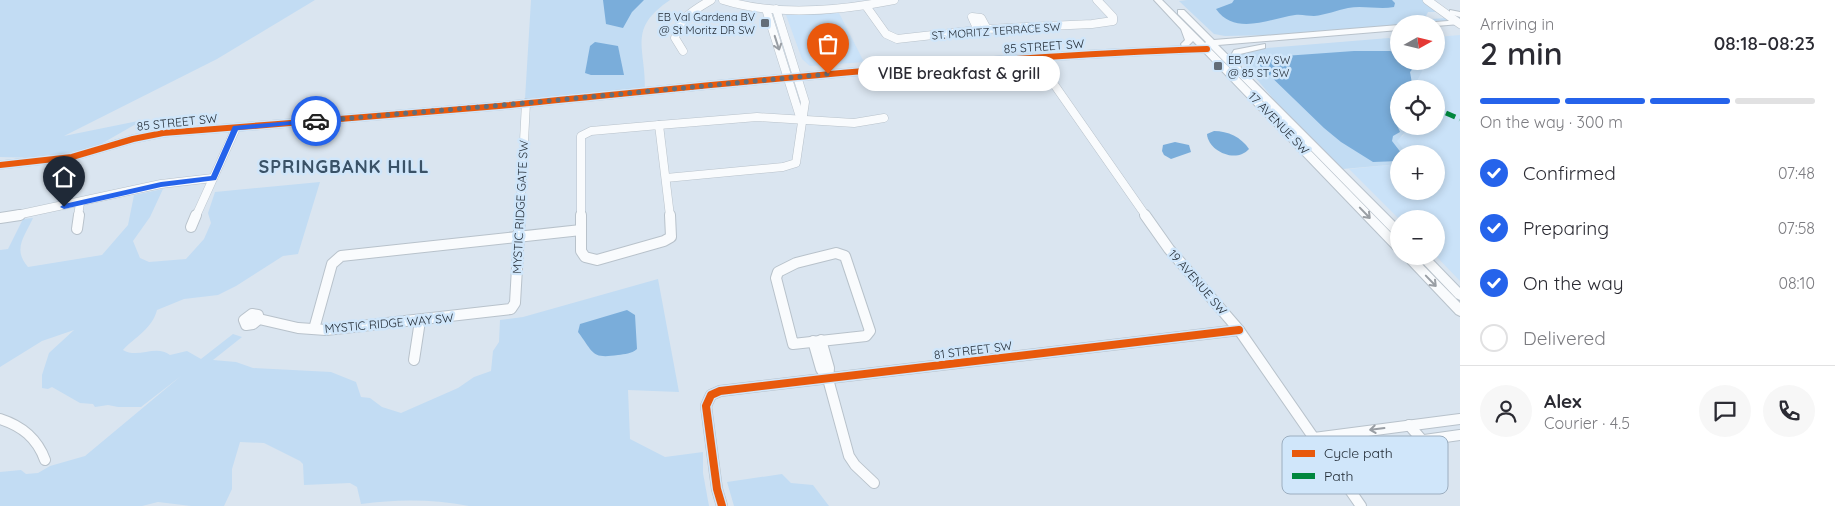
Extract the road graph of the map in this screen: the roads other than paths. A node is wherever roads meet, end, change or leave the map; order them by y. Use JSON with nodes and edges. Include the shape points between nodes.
{"nodes":[{"id":1,"x":711,"y":0,"type":"edge"},
{"id":2,"x":723,"y":0,"type":"edge"},
{"id":3,"x":894,"y":0,"type":"edge"},
{"id":4,"x":1097,"y":0,"type":"edge"},
{"id":5,"x":1158,"y":0,"type":"edge"},
{"id":6,"x":1169,"y":0,"type":"edge"},
{"id":7,"x":1427,"y":0,"type":"edge"},
{"id":8,"x":1436,"y":0,"type":"edge"},
{"id":9,"x":866,"y":6,"type":"junction"},
{"id":10,"x":766,"y":9,"type":"junction"},
{"id":11,"x":776,"y":9,"type":"junction"},
{"id":12,"x":1459,"y":20,"type":"edge"},
{"id":13,"x":1445,"y":22,"type":"edge"},
{"id":14,"x":1185,"y":26,"type":"junction"},
{"id":15,"x":1445,"y":27,"type":"edge"},
{"id":16,"x":1390,"y":28,"type":"edge"},
{"id":17,"x":987,"y":29,"type":"junction"},
{"id":18,"x":978,"y":30,"type":"junction"},
{"id":19,"x":1202,"y":32,"type":"junction"},
{"id":20,"x":1390,"y":35,"type":"edge"},
{"id":21,"x":1240,"y":40,"type":"junction"},
{"id":22,"x":1185,"y":44,"type":"junction"},
{"id":23,"x":1210,"y":46,"type":"junction"},
{"id":24,"x":1262,"y":46,"type":"junction"},
{"id":25,"x":684,"y":51,"type":"dead end"},
{"id":26,"x":1107,"y":53,"type":"junction"},
{"id":27,"x":1035,"y":57,"type":"junction"},
{"id":28,"x":794,"y":63,"type":"junction"},
{"id":29,"x":1237,"y":68,"type":"junction"},
{"id":30,"x":828,"y":74,"type":"junction"},
{"id":31,"x":798,"y":77,"type":"junction"},
{"id":32,"x":788,"y":78,"type":"junction"},
{"id":33,"x":526,"y":103,"type":"junction"},
{"id":34,"x":1284,"y":116,"type":"junction"},
{"id":35,"x":1273,"y":117,"type":"junction"},
{"id":36,"x":884,"y":118,"type":"dead end"},
{"id":37,"x":801,"y":120,"type":"junction"},
{"id":38,"x":659,"y":125,"type":"junction"},
{"id":39,"x":236,"y":128,"type":"junction"},
{"id":40,"x":0,"y":165,"type":"edge"},
{"id":41,"x":1344,"y":177,"type":"junction"},
{"id":42,"x":213,"y":178,"type":"junction"},
{"id":43,"x":666,"y":178,"type":"junction"},
{"id":44,"x":1332,"y":178,"type":"junction"},
{"id":45,"x":80,"y":203,"type":"junction"},
{"id":46,"x":0,"y":218,"type":"edge"},
{"id":47,"x":1390,"y":224,"type":"edge"},
{"id":48,"x":191,"y":227,"type":"dead end"},
{"id":49,"x":77,"y":229,"type":"dead end"},
{"id":50,"x":581,"y":230,"type":"junction"},
{"id":51,"x":519,"y":237,"type":"junction"},
{"id":52,"x":1390,"y":239,"type":"edge"},
{"id":53,"x":1417,"y":265,"type":"edge"},
{"id":54,"x":1429,"y":265,"type":"edge"},
{"id":55,"x":1459,"y":304,"type":"edge"},
{"id":56,"x":511,"y":309,"type":"joint"},
{"id":57,"x":259,"y":319,"type":"dead end"},
{"id":58,"x":420,"y":321,"type":"junction"},
{"id":59,"x":314,"y":329,"type":"junction"},
{"id":60,"x":1239,"y":330,"type":"junction"},
{"id":61,"x":817,"y":341,"type":"junction"},
{"id":62,"x":414,"y":360,"type":"dead end"},
{"id":63,"x":828,"y":379,"type":"junction"},
{"id":64,"x":0,"y":419,"type":"edge"},
{"id":65,"x":1460,"y":419,"type":"edge"},
{"id":66,"x":1409,"y":425,"type":"junction"},
{"id":67,"x":1313,"y":436,"type":"edge"},
{"id":68,"x":1329,"y":436,"type":"edge"},
{"id":69,"x":1419,"y":436,"type":"edge"},
{"id":70,"x":45,"y":460,"type":"dead end"},
{"id":71,"x":874,"y":483,"type":"dead end"},
{"id":72,"x":1353,"y":494,"type":"edge"},
{"id":73,"x":722,"y":506,"type":"edge"},
{"id":74,"x":1361,"y":506,"type":"edge"}],
"edges":[{"from":1,"to":25,"type":"street","via":[[688,14],[678,25],[675,38]]},
{"from":2,"to":10,"type":"street"},
{"from":3,"to":9,"type":"street"},
{"from":4,"to":17,"type":"street","name":"ST. MORITZ TERRACE SW","via":[[1113,21]]},
{"from":5,"to":14,"type":"main road","name":"17 AVENUE SW"},
{"from":6,"to":19,"type":"main road","name":"17 AVENUE SW"},
{"from":7,"to":12,"type":"street"},
{"from":8,"to":12,"type":"street"},
{"from":9,"to":11,"type":"street"},
{"from":9,"to":18,"type":"street","name":"ST. MORITZ TERRACE SW","via":[[892,38]]},
{"from":10,"to":11,"type":"street"},
{"from":10,"to":32,"type":"street","one_way":true},
{"from":11,"to":28,"type":"street"},
{"from":12,"to":13,"type":"main road"},
{"from":12,"to":15,"type":"main road"},
{"from":14,"to":22,"type":"main road","via":[[1189,40]]},
{"from":14,"to":23,"type":"main road","name":"17 AVENUE SW"},
{"from":16,"to":21,"type":"main road","name":"85 STREET SW"},
{"from":17,"to":18,"type":"street","name":"ST. MORITZ TERRACE SW"},
{"from":17,"to":18,"type":"street","via":[[981,18],[972,17]]},
{"from":19,"to":21,"type":"main road","via":[[1216,38]]},
{"from":19,"to":23,"type":"main road","name":"17 AVENUE SW"},
{"from":20,"to":24,"type":"main road","name":"85 STREET SW"},
{"from":21,"to":23,"type":"main road","name":"85 STREET SW"},
{"from":22,"to":23,"type":"street","name":"85 STREET SW"},
{"from":22,"to":26,"type":"street","name":"85 STREET SW"},
{"from":23,"to":24,"type":"main road","name":"85 STREET SW"},
{"from":23,"to":26,"type":"street","name":"85 STREET SW"},
{"from":23,"to":29,"type":"main road","name":"17 AVENUE SW"},
{"from":23,"to":35,"type":"main road","name":"17 AVENUE SW"},
{"from":24,"to":29,"type":"main road","via":[[1237,52],[1234,58]]},
{"from":26,"to":27,"type":"street","name":"85 STREET SW"},
{"from":27,"to":30,"type":"street","name":"85 STREET SW"},
{"from":27,"to":60,"type":"street","name":"19 AVENUE SW","via":[[1169,249]]},
{"from":28,"to":30,"type":"street","via":[[803,69]]},
{"from":28,"to":31,"type":"street"},
{"from":29,"to":34,"type":"main road","name":"17 AVENUE SW"},
{"from":30,"to":31,"type":"street","name":"85 STREET SW"},
{"from":31,"to":32,"type":"street","name":"85 STREET SW"},
{"from":31,"to":37,"type":"street","via":[[805,102]]},
{"from":32,"to":33,"type":"street","name":"85 STREET SW"},
{"from":32,"to":37,"type":"street"},
{"from":33,"to":39,"type":"street","name":"85 STREET SW"},
{"from":33,"to":51,"type":"street","name":"MYSTIC RIDGE GATE SW"},
{"from":34,"to":35,"type":"main road"},
{"from":34,"to":41,"type":"main road","name":"17 AVENUE SW"},
{"from":35,"to":44,"type":"main road","name":"17 AVENUE SW"},
{"from":36,"to":37,"type":"street","via":[[854,123]]},
{"from":37,"to":38,"type":"street","via":[[757,117]]},
{"from":37,"to":43,"type":"street","via":[[798,159],[793,165]]},
{"from":38,"to":43,"type":"street"},
{"from":38,"to":50,"type":"street","via":[[591,131],[582,135]]},
{"from":39,"to":40,"type":"street","name":"85 STREET SW","via":[[156,134],[72,157]]},
{"from":39,"to":42,"type":"street"},
{"from":41,"to":44,"type":"main road"},
{"from":41,"to":47,"type":"main road","name":"17 AVENUE SW"},
{"from":42,"to":45,"type":"street","via":[[161,184]]},
{"from":42,"to":48,"type":"street"},
{"from":43,"to":50,"type":"street","via":[[672,231],[668,240],[594,260],[582,254]]},
{"from":44,"to":52,"type":"main road","name":"17 AVENUE SW","one_way":true},
{"from":45,"to":46,"type":"street"},
{"from":45,"to":49,"type":"street"},
{"from":50,"to":51,"type":"street","name":"MYSTIC RIDGE WAY SW"},
{"from":51,"to":56,"type":"street","name":"MYSTIC RIDGE GATE SW"},
{"from":51,"to":59,"type":"street","name":"MYSTIC RIDGE WAY SW","via":[[341,256],[332,264]]},
{"from":53,"to":55,"type":"main road","one_way":true},
{"from":54,"to":55,"type":"main road"},
{"from":56,"to":58,"type":"street","name":"MYSTIC RIDGE WAY SW"},
{"from":57,"to":59,"type":"street"},
{"from":58,"to":59,"type":"street","name":"MYSTIC RIDGE WAY SW"},
{"from":58,"to":62,"type":"street"},
{"from":60,"to":63,"type":"street","name":"81 STREET SW"},
{"from":60,"to":67,"type":"street","name":"19 AVENUE SW"},
{"from":61,"to":61,"type":"street","via":[[866,336],[870,331],[843,254],[796,263],[776,275],[793,344]]},
{"from":61,"to":63,"type":"street","via":[[821,369]]},
{"from":63,"to":71,"type":"street","via":[[849,456]]},
{"from":63,"to":73,"type":"street","name":"81 STREET SW","via":[[720,391],[711,395],[706,406]]},
{"from":64,"to":70,"type":"street","via":[[30,434]]},
{"from":65,"to":66,"type":"street"},
{"from":66,"to":68,"type":"street","one_way":true},
{"from":66,"to":69,"type":"street"},
{"from":72,"to":74,"type":"street","name":"19 AVENUE SW"}]}
